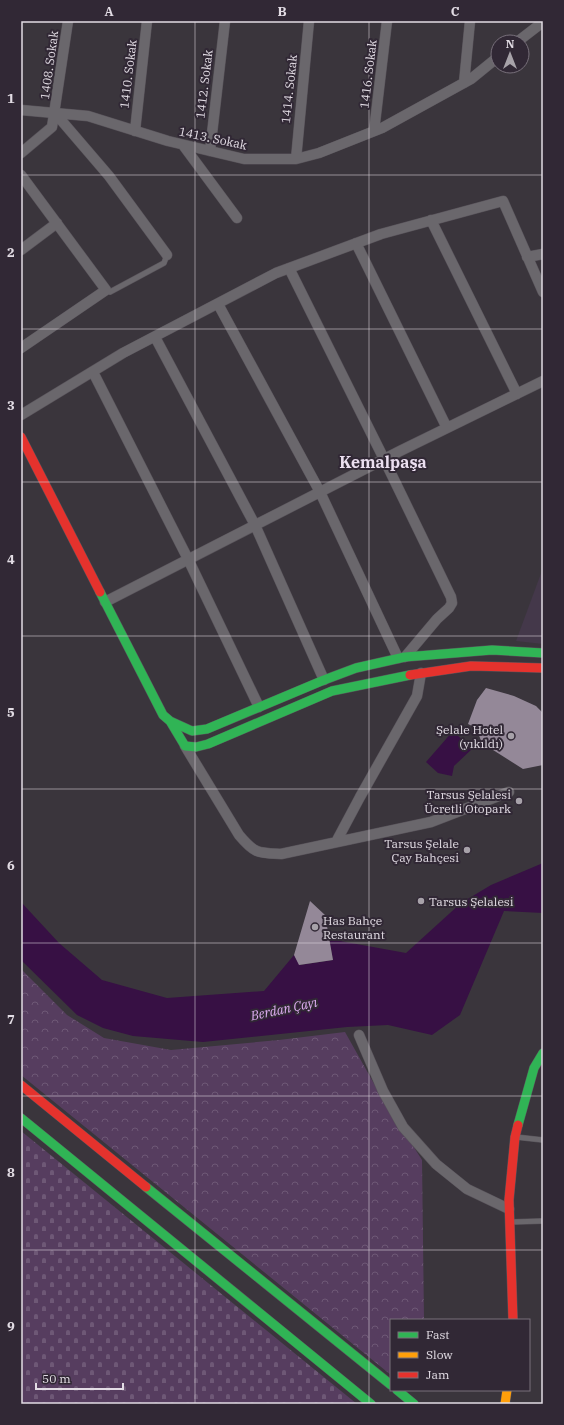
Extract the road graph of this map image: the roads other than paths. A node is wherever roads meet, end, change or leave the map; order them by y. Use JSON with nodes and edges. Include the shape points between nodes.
{"nodes":[{"id":1,"x":68,"y":21,"type":"edge"},
{"id":2,"x":147,"y":21,"type":"edge"},
{"id":3,"x":225,"y":21,"type":"edge"},
{"id":4,"x":309,"y":21,"type":"edge"},
{"id":5,"x":387,"y":21,"type":"edge"},
{"id":6,"x":470,"y":21,"type":"edge"},
{"id":7,"x":543,"y":22,"type":"edge"},
{"id":8,"x":528,"y":34,"type":"edge"},
{"id":9,"x":490,"y":64,"type":"edge"},
{"id":10,"x":464,"y":83,"type":"junction"},
{"id":11,"x":21,"y":110,"type":"edge"},
{"id":12,"x":55,"y":113,"type":"junction"},
{"id":13,"x":135,"y":131,"type":"junction"},
{"id":14,"x":374,"y":131,"type":"junction"},
{"id":15,"x":183,"y":145,"type":"junction"},
{"id":16,"x":210,"y":151,"type":"junction"},
{"id":17,"x":21,"y":153,"type":"edge"},
{"id":18,"x":296,"y":159,"type":"junction"},
{"id":19,"x":21,"y":175,"type":"edge"},
{"id":20,"x":237,"y":218,"type":"dead end"},
{"id":21,"x":431,"y":220,"type":"junction"},
{"id":22,"x":57,"y":223,"type":"junction"},
{"id":23,"x":356,"y":243,"type":"junction"},
{"id":24,"x":21,"y":250,"type":"edge"},
{"id":25,"x":543,"y":254,"type":"edge"},
{"id":26,"x":167,"y":255,"type":"joint"},
{"id":27,"x":528,"y":257,"type":"junction"},
{"id":28,"x":289,"y":268,"type":"junction"},
{"id":29,"x":106,"y":290,"type":"junction"},
{"id":30,"x":543,"y":292,"type":"edge"},
{"id":31,"x":218,"y":304,"type":"junction"},
{"id":32,"x":155,"y":337,"type":"junction"},
{"id":33,"x":21,"y":348,"type":"edge"},
{"id":34,"x":93,"y":372,"type":"junction"},
{"id":35,"x":543,"y":381,"type":"edge"},
{"id":36,"x":517,"y":394,"type":"junction"},
{"id":37,"x":21,"y":415,"type":"edge"},
{"id":38,"x":447,"y":428,"type":"junction"},
{"id":39,"x":21,"y":437,"type":"edge"},
{"id":40,"x":384,"y":459,"type":"junction"},
{"id":41,"x":320,"y":492,"type":"junction"},
{"id":42,"x":255,"y":525,"type":"junction"},
{"id":43,"x":188,"y":560,"type":"junction"},
{"id":44,"x":105,"y":602,"type":"junction"},
{"id":45,"x":543,"y":653,"type":"edge"},
{"id":46,"x":402,"y":658,"type":"junction"},
{"id":47,"x":543,"y":668,"type":"edge"},
{"id":48,"x":421,"y":673,"type":"junction"},
{"id":49,"x":324,"y":680,"type":"junction"},
{"id":50,"x":259,"y":707,"type":"junction"},
{"id":51,"x":170,"y":721,"type":"junction"},
{"id":52,"x":185,"y":746,"type":"junction"},
{"id":53,"x":508,"y":792,"type":"dead end"},
{"id":54,"x":336,"y":842,"type":"junction"},
{"id":55,"x":359,"y":1035,"type":"dead end"},
{"id":56,"x":543,"y":1054,"type":"edge"},
{"id":57,"x":21,"y":1085,"type":"edge"},
{"id":58,"x":21,"y":1118,"type":"edge"},
{"id":59,"x":515,"y":1137,"type":"junction"},
{"id":60,"x":543,"y":1140,"type":"edge"},
{"id":61,"x":509,"y":1209,"type":"junction"},
{"id":62,"x":543,"y":1221,"type":"edge"},
{"id":63,"x":510,"y":1222,"type":"junction"},
{"id":64,"x":513,"y":1319,"type":"edge"},
{"id":65,"x":390,"y":1384,"type":"edge"},
{"id":66,"x":398,"y":1391,"type":"edge"},
{"id":67,"x":507,"y":1391,"type":"edge"},
{"id":68,"x":371,"y":1404,"type":"edge"},
{"id":69,"x":414,"y":1404,"type":"edge"},
{"id":70,"x":505,"y":1404,"type":"edge"}],
"edges":[{"from":1,"to":12,"type":"street","name":"1408. Sokak"},
{"from":2,"to":13,"type":"street","name":"1410. Sokak"},
{"from":3,"to":16,"type":"street","name":"1412. Sokak"},
{"from":4,"to":18,"type":"street","name":"1414. Sokak"},
{"from":5,"to":14,"type":"street","name":"1416. Sokak"},
{"from":6,"to":10,"type":"street"},
{"from":7,"to":8,"type":"street"},
{"from":9,"to":10,"type":"street","name":"1413. Sokak"},
{"from":10,"to":14,"type":"street","name":"1413. Sokak"},
{"from":11,"to":12,"type":"street","name":"1413. Sokak"},
{"from":12,"to":13,"type":"street","name":"1413. Sokak","via":[[88,116]]},
{"from":12,"to":17,"type":"street","name":"1408. Sokak","via":[[52,127]]},
{"from":12,"to":26,"type":"street","via":[[109,176]]},
{"from":13,"to":15,"type":"street","name":"1413. Sokak"},
{"from":14,"to":18,"type":"street","name":"1413. Sokak","via":[[319,153]]},
{"from":15,"to":16,"type":"street","name":"1413. Sokak"},
{"from":15,"to":20,"type":"street"},
{"from":16,"to":18,"type":"street","name":"1413. Sokak","via":[[244,159]]},
{"from":19,"to":22,"type":"street"},
{"from":21,"to":23,"type":"street"},
{"from":21,"to":27,"type":"street","via":[[503,201]]},
{"from":21,"to":36,"type":"street"},
{"from":22,"to":24,"type":"street"},
{"from":22,"to":29,"type":"street"},
{"from":23,"to":28,"type":"street"},
{"from":23,"to":38,"type":"street"},
{"from":25,"to":27,"type":"street"},
{"from":26,"to":29,"type":"lane","via":[[164,263],[110,292]]},
{"from":27,"to":30,"type":"street"},
{"from":28,"to":31,"type":"street","via":[[276,272]]},
{"from":28,"to":40,"type":"street"},
{"from":29,"to":33,"type":"street"},
{"from":31,"to":32,"type":"street"},
{"from":31,"to":41,"type":"street"},
{"from":32,"to":34,"type":"street"},
{"from":32,"to":42,"type":"street"},
{"from":34,"to":37,"type":"street"},
{"from":34,"to":43,"type":"street"},
{"from":35,"to":36,"type":"street"},
{"from":36,"to":38,"type":"street"},
{"from":38,"to":40,"type":"street"},
{"from":39,"to":44,"type":"street"},
{"from":40,"to":41,"type":"street"},
{"from":40,"to":46,"type":"street","via":[[452,603]]},
{"from":41,"to":42,"type":"street"},
{"from":41,"to":46,"type":"street"},
{"from":42,"to":43,"type":"street"},
{"from":42,"to":49,"type":"street"},
{"from":43,"to":44,"type":"street"},
{"from":43,"to":50,"type":"street"},
{"from":44,"to":51,"type":"street","via":[[163,715]]},
{"from":45,"to":46,"type":"street","via":[[492,650]]},
{"from":46,"to":49,"type":"street","via":[[356,668]]},
{"from":47,"to":48,"type":"street","via":[[471,666]]},
{"from":48,"to":52,"type":"street","via":[[332,691],[208,744]]},
{"from":48,"to":54,"type":"street","via":[[417,696]]},
{"from":49,"to":50,"type":"street"},
{"from":50,"to":51,"type":"street","via":[[207,729],[192,730]]},
{"from":51,"to":52,"type":"street"},
{"from":52,"to":54,"type":"street","via":[[239,835],[259,853],[281,854]]},
{"from":53,"to":54,"type":"street","via":[[430,822]]},
{"from":55,"to":61,"type":"street","via":[[403,1127],[436,1164],[467,1189]]},
{"from":56,"to":59,"type":"street","via":[[534,1068]]},
{"from":57,"to":65,"type":"street"},
{"from":58,"to":68,"type":"street"},
{"from":59,"to":60,"type":"lane"},
{"from":59,"to":61,"type":"street"},
{"from":61,"to":63,"type":"street"},
{"from":62,"to":63,"type":"lane"},
{"from":63,"to":64,"type":"street"},
{"from":66,"to":69,"type":"street"},
{"from":67,"to":70,"type":"street"}]}
